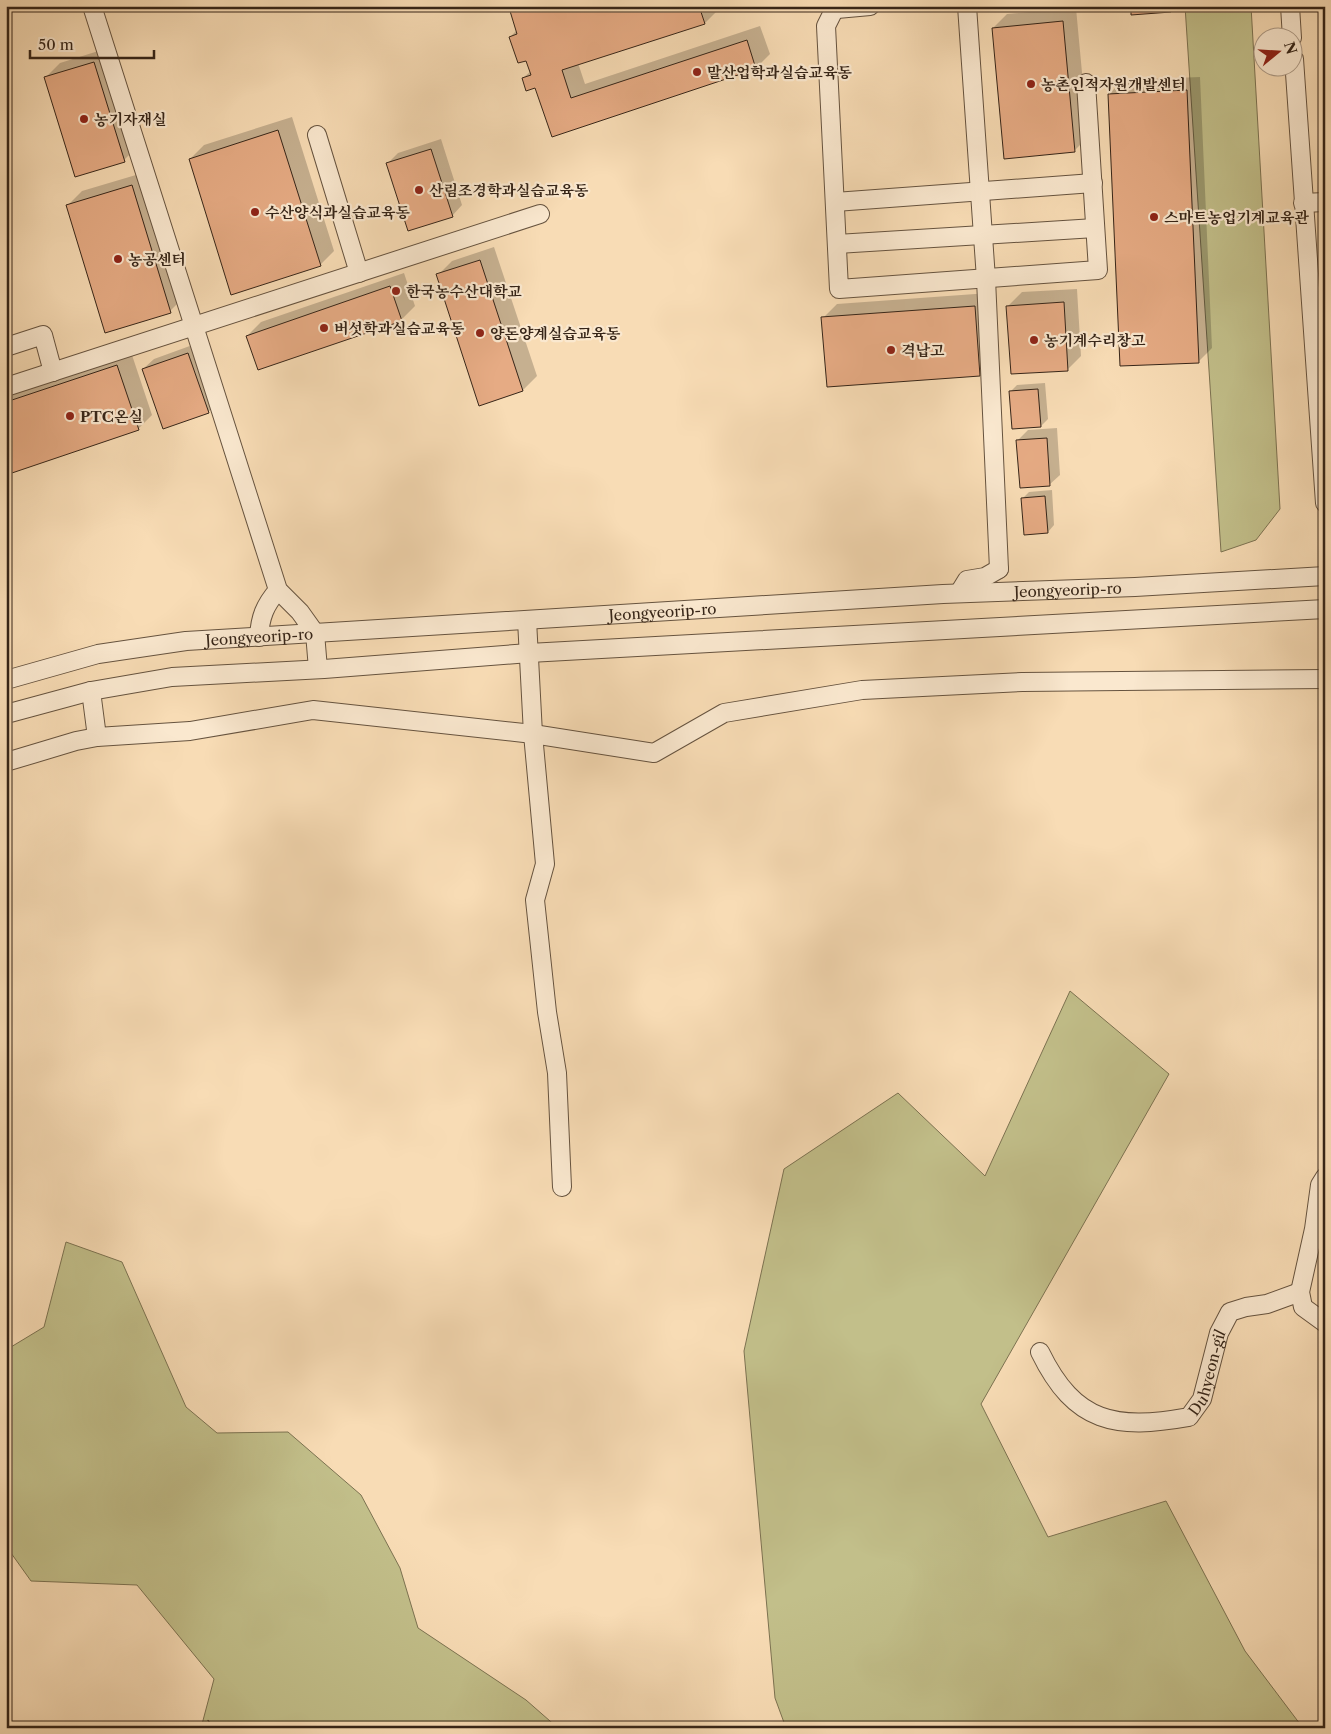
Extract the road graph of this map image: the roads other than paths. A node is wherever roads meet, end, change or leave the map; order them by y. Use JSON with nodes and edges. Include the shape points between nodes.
{"nodes":[{"id":1,"x":92,"y":6,"type":"edge"},
{"id":2,"x":870,"y":6,"type":"edge"},
{"id":3,"x":968,"y":6,"type":"edge"},
{"id":4,"x":1290,"y":6,"type":"edge"},
{"id":5,"x":836,"y":8,"type":"edge"},
{"id":6,"x":1291,"y":28,"type":"edge"},
{"id":7,"x":1295,"y":78,"type":"edge"},
{"id":8,"x":1086,"y":83,"type":"dead end"},
{"id":9,"x":317,"y":135,"type":"dead end"},
{"id":10,"x":1092,"y":183,"type":"junction"},
{"id":11,"x":980,"y":191,"type":"junction"},
{"id":12,"x":834,"y":202,"type":"junction"},
{"id":13,"x":1325,"y":202,"type":"edge"},
{"id":14,"x":1303,"y":203,"type":"junction"},
{"id":15,"x":540,"y":214,"type":"dead end"},
{"id":16,"x":1095,"y":228,"type":"junction"},
{"id":17,"x":983,"y":235,"type":"junction"},
{"id":18,"x":837,"y":244,"type":"junction"},
{"id":19,"x":359,"y":273,"type":"junction"},
{"id":20,"x":986,"y":279,"type":"junction"},
{"id":21,"x":194,"y":326,"type":"junction"},
{"id":22,"x":6,"y":347,"type":"edge"},
{"id":23,"x":53,"y":372,"type":"junction"},
{"id":24,"x":6,"y":387,"type":"edge"},
{"id":25,"x":1325,"y":503,"type":"edge"},
{"id":26,"x":999,"y":569,"type":"junction"},
{"id":27,"x":1325,"y":576,"type":"edge"},
{"id":28,"x":278,"y":590,"type":"junction"},
{"id":29,"x":1040,"y":590,"type":"junction"},
{"id":30,"x":959,"y":593,"type":"junction"},
{"id":31,"x":1325,"y":608,"type":"edge"},
{"id":32,"x":527,"y":620,"type":"junction"},
{"id":33,"x":315,"y":633,"type":"junction"},
{"id":34,"x":259,"y":637,"type":"junction"},
{"id":35,"x":530,"y":652,"type":"junction"},
{"id":36,"x":318,"y":669,"type":"junction"},
{"id":37,"x":1325,"y":679,"type":"edge"},
{"id":38,"x":6,"y":680,"type":"edge"},
{"id":39,"x":91,"y":692,"type":"junction"},
{"id":40,"x":6,"y":714,"type":"edge"},
{"id":41,"x":533,"y":734,"type":"junction"},
{"id":42,"x":97,"y":737,"type":"junction"},
{"id":43,"x":6,"y":762,"type":"edge"},
{"id":44,"x":1325,"y":1177,"type":"edge"},
{"id":45,"x":562,"y":1187,"type":"dead end"},
{"id":46,"x":1320,"y":1229,"type":"edge"},
{"id":47,"x":1300,"y":1292,"type":"junction"},
{"id":48,"x":1325,"y":1323,"type":"edge"},
{"id":49,"x":1040,"y":1352,"type":"dead end"}],
"edges":[{"from":1,"to":21,"type":"street"},
{"from":2,"to":5,"type":"street"},
{"from":3,"to":11,"type":"street"},
{"from":4,"to":6,"type":"street"},
{"from":5,"to":12,"type":"street","via":[[826,26]]},
{"from":7,"to":14,"type":"street"},
{"from":8,"to":10,"type":"street"},
{"from":9,"to":19,"type":"street"},
{"from":10,"to":11,"type":"street"},
{"from":10,"to":16,"type":"street"},
{"from":11,"to":12,"type":"street"},
{"from":11,"to":17,"type":"street"},
{"from":12,"to":18,"type":"street"},
{"from":13,"to":14,"type":"street"},
{"from":14,"to":25,"type":"street"},
{"from":15,"to":19,"type":"street"},
{"from":16,"to":17,"type":"street"},
{"from":16,"to":20,"type":"street","via":[[1098,270]]},
{"from":17,"to":18,"type":"street"},
{"from":17,"to":20,"type":"street"},
{"from":18,"to":20,"type":"street","via":[[839,290]]},
{"from":19,"to":21,"type":"street"},
{"from":20,"to":26,"type":"street"},
{"from":21,"to":23,"type":"street"},
{"from":21,"to":28,"type":"street"},
{"from":22,"to":23,"type":"street","via":[[43,335]]},
{"from":23,"to":24,"type":"street"},
{"from":26,"to":29,"type":"street","via":[[1014,581],[1037,580]]},
{"from":26,"to":30,"type":"street","via":[[985,577],[967,580]]},
{"from":27,"to":29,"type":"street","name":"Jeongyeorip-ro"},
{"from":28,"to":33,"type":"street"},
{"from":28,"to":34,"type":"street","via":[[260,619]]},
{"from":29,"to":30,"type":"street","name":"Jeongyeorip-ro"},
{"from":30,"to":32,"type":"street","name":"Jeongyeorip-ro"},
{"from":31,"to":35,"type":"street"},
{"from":32,"to":33,"type":"street","name":"Jeongyeorip-ro"},
{"from":32,"to":35,"type":"street"},
{"from":33,"to":34,"type":"street","name":"Jeongyeorip-ro"},
{"from":33,"to":36,"type":"street"},
{"from":34,"to":38,"type":"street","name":"Jeongyeorip-ro","via":[[186,641],[98,654]]},
{"from":35,"to":36,"type":"street"},
{"from":35,"to":41,"type":"street"},
{"from":36,"to":39,"type":"street","via":[[172,677]]},
{"from":37,"to":41,"type":"street","via":[[1022,682],[862,690],[724,714],[654,753]]},
{"from":39,"to":40,"type":"street"},
{"from":39,"to":42,"type":"street"},
{"from":41,"to":42,"type":"street","via":[[313,710],[190,731]]},
{"from":41,"to":45,"type":"street","via":[[545,864],[535,900],[557,1072]]},
{"from":42,"to":43,"type":"street"},
{"from":44,"to":46,"type":"street","via":[[1320,1185]]},
{"from":46,"to":47,"type":"street"},
{"from":47,"to":48,"type":"street","via":[[1303,1307]]},
{"from":47,"to":49,"type":"street","name":"Duhyeon-gil","via":[[1230,1312],[1219,1333],[1202,1399],[1189,1417],[1154,1423],[1119,1422],[1097,1416],[1073,1401],[1051,1375]]}]}
